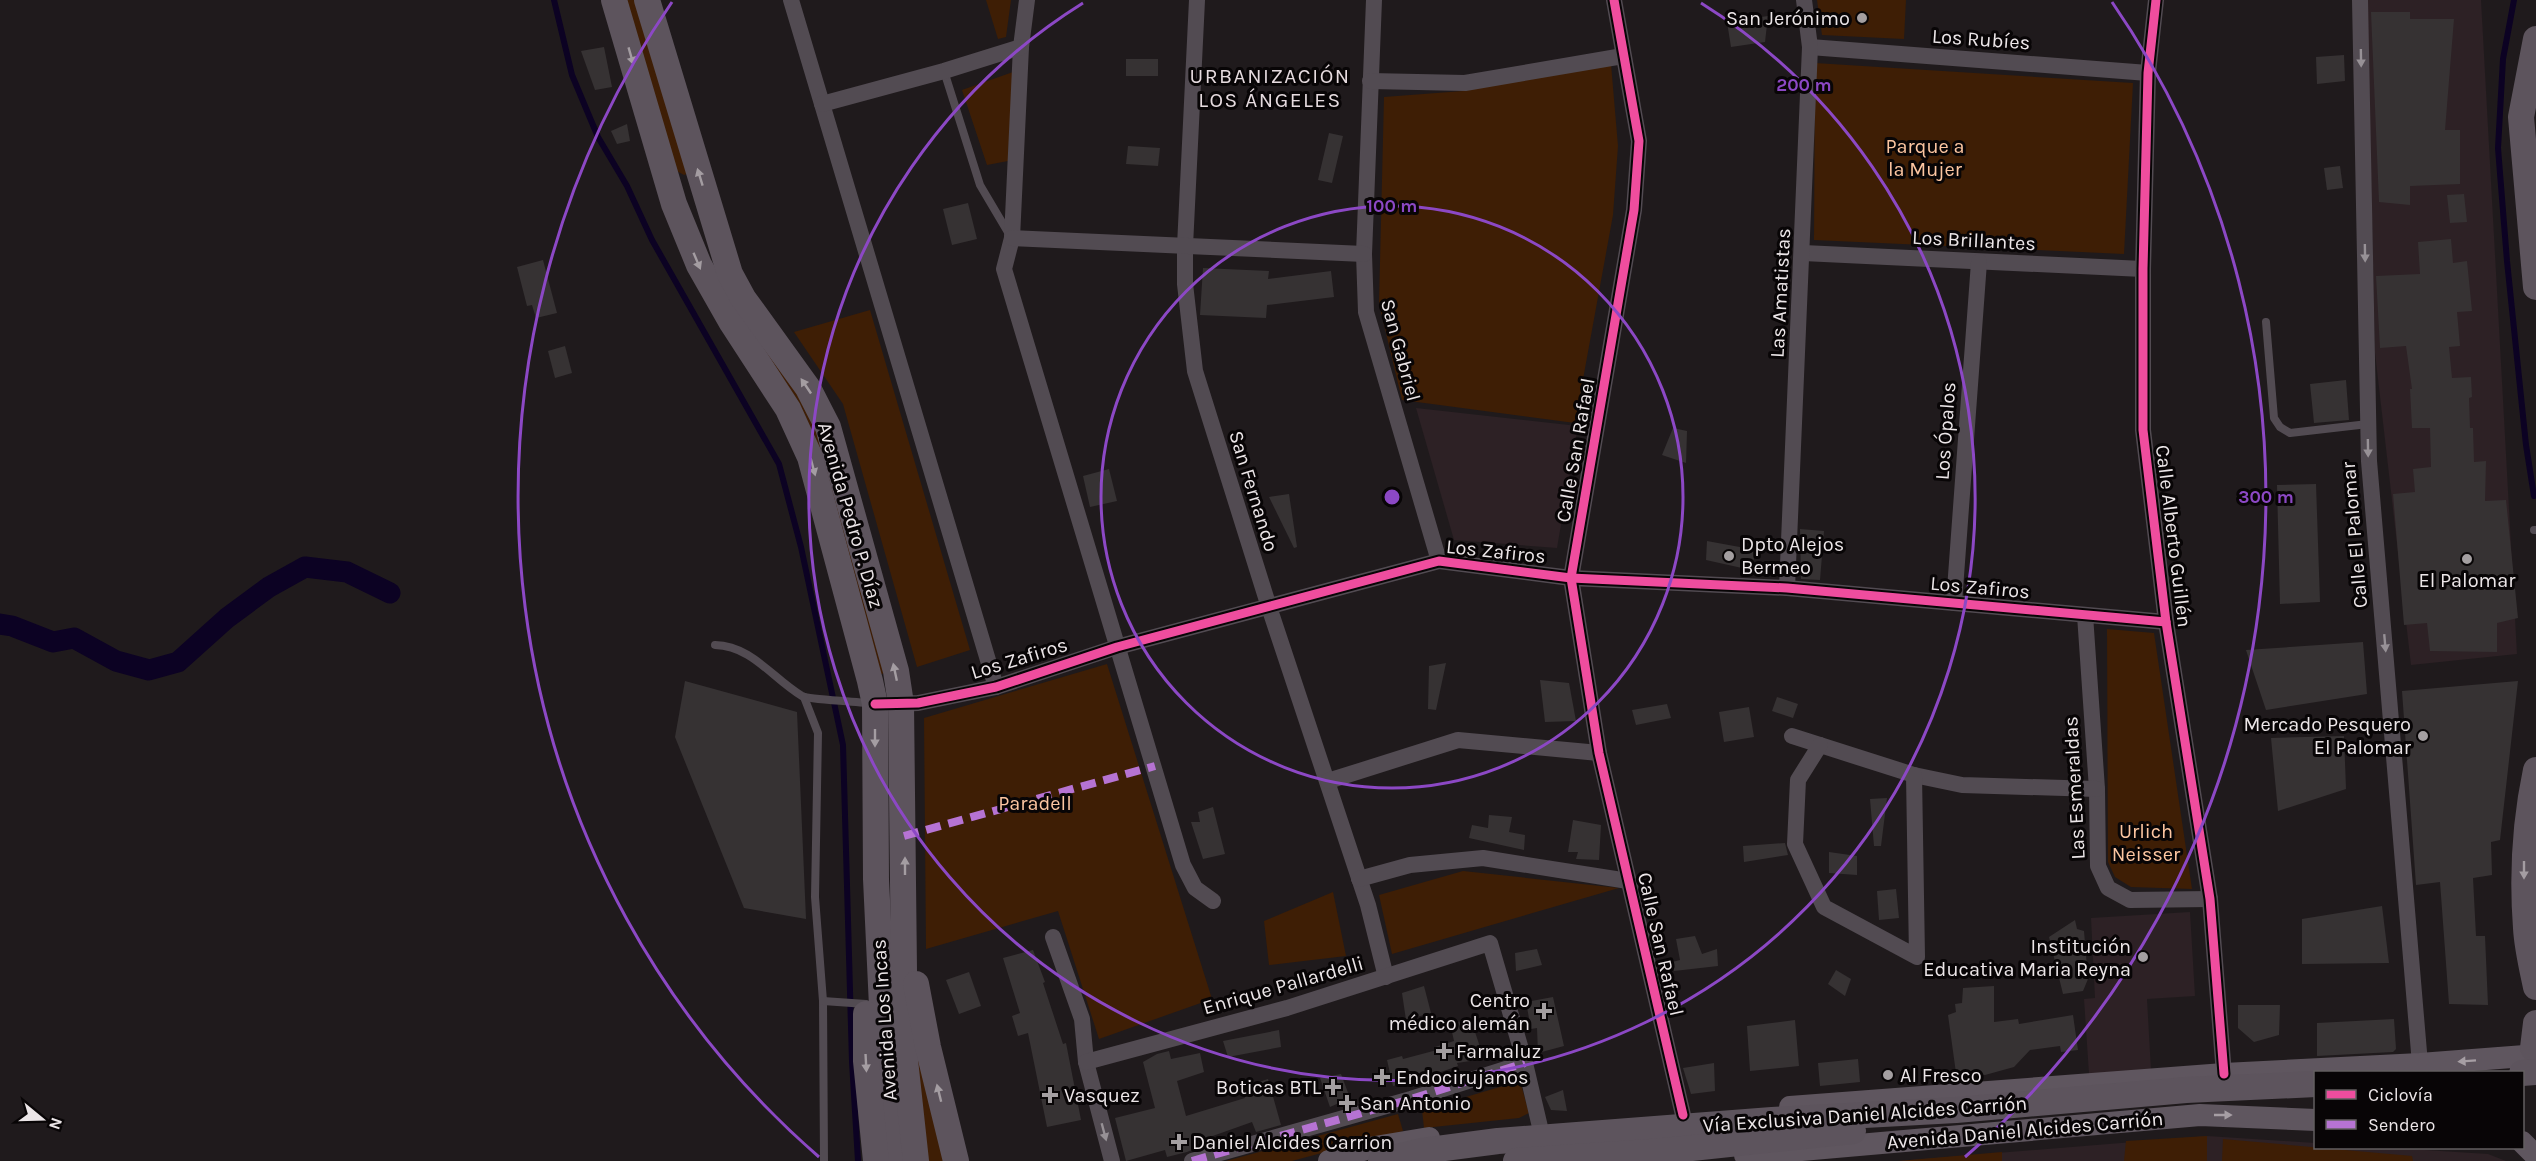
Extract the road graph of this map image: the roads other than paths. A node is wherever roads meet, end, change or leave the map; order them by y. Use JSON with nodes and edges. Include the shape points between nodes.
{"nodes":[{"id":1,"x":614,"y":0,"type":"edge"},
{"id":2,"x":647,"y":0,"type":"edge"},
{"id":3,"x":791,"y":0,"type":"edge"},
{"id":4,"x":1027,"y":0,"type":"edge"},
{"id":5,"x":1197,"y":0,"type":"edge"},
{"id":6,"x":1374,"y":0,"type":"edge"},
{"id":7,"x":1614,"y":0,"type":"edge"},
{"id":8,"x":1804,"y":0,"type":"edge"},
{"id":9,"x":2156,"y":0,"type":"edge"},
{"id":10,"x":2360,"y":0,"type":"edge"},
{"id":11,"x":2536,"y":39,"type":"edge"},
{"id":12,"x":1021,"y":46,"type":"junction"},
{"id":13,"x":1810,"y":47,"type":"junction"},
{"id":14,"x":1623,"y":56,"type":"junction"},
{"id":15,"x":944,"y":71,"type":"junction"},
{"id":16,"x":2148,"y":73,"type":"junction"},
{"id":17,"x":1370,"y":81,"type":"junction"},
{"id":18,"x":822,"y":104,"type":"junction"},
{"id":19,"x":2529,"y":116,"type":"edge"},
{"id":20,"x":708,"y":205,"type":"junction"},
{"id":21,"x":678,"y":214,"type":"junction"},
{"id":22,"x":1012,"y":238,"type":"junction"},
{"id":23,"x":1185,"y":246,"type":"junction"},
{"id":24,"x":1803,"y":253,"type":"junction"},
{"id":25,"x":1364,"y":254,"type":"junction"},
{"id":26,"x":1979,"y":262,"type":"junction"},
{"id":27,"x":2143,"y":269,"type":"junction"},
{"id":28,"x":2536,"y":287,"type":"edge"},
{"id":29,"x":2266,"y":322,"type":"dead end"},
{"id":30,"x":2368,"y":424,"type":"junction"},
{"id":31,"x":1440,"y":561,"type":"junction"},
{"id":32,"x":1571,"y":578,"type":"junction"},
{"id":33,"x":1787,"y":588,"type":"junction"},
{"id":34,"x":1954,"y":603,"type":"junction"},
{"id":35,"x":1269,"y":607,"type":"junction"},
{"id":36,"x":2085,"y":615,"type":"junction"},
{"id":37,"x":2166,"y":622,"type":"junction"},
{"id":38,"x":714,"y":645,"type":"dead end"},
{"id":39,"x":1117,"y":646,"type":"junction"},
{"id":40,"x":996,"y":687,"type":"junction"},
{"id":41,"x":804,"y":698,"type":"junction"},
{"id":42,"x":864,"y":702,"type":"junction"},
{"id":43,"x":901,"y":704,"type":"junction"},
{"id":44,"x":1792,"y":736,"type":"dead end"},
{"id":45,"x":1820,"y":745,"type":"junction"},
{"id":46,"x":1599,"y":753,"type":"junction"},
{"id":47,"x":2536,"y":770,"type":"edge"},
{"id":48,"x":1914,"y":775,"type":"junction"},
{"id":49,"x":1328,"y":781,"type":"junction"},
{"id":50,"x":2097,"y":789,"type":"junction"},
{"id":51,"x":876,"y":879,"type":"junction"},
{"id":52,"x":1359,"y":879,"type":"junction"},
{"id":53,"x":1628,"y":881,"type":"junction"},
{"id":54,"x":2211,"y":899,"type":"junction"},
{"id":55,"x":1213,"y":902,"type":"dead end"},
{"id":56,"x":905,"y":924,"type":"junction"},
{"id":57,"x":1053,"y":937,"type":"dead end"},
{"id":58,"x":1386,"y":977,"type":"junction"},
{"id":59,"x":2536,"y":987,"type":"edge"},
{"id":60,"x":823,"y":1001,"type":"junction"},
{"id":61,"x":862,"y":1003,"type":"junction"},
{"id":62,"x":2529,"y":1056,"type":"edge"},
{"id":63,"x":1086,"y":1062,"type":"junction"},
{"id":64,"x":1525,"y":1063,"type":"junction"},
{"id":65,"x":2420,"y":1064,"type":"junction"},
{"id":66,"x":2224,"y":1074,"type":"junction"},
{"id":67,"x":2314,"y":1084,"type":"edge"},
{"id":68,"x":2314,"y":1095,"type":"edge"},
{"id":69,"x":1683,"y":1115,"type":"junction"},
{"id":70,"x":2314,"y":1120,"type":"edge"},
{"id":71,"x":1540,"y":1127,"type":"junction"},
{"id":72,"x":2524,"y":1144,"type":"edge"},
{"id":73,"x":1801,"y":1156,"type":"edge"},
{"id":74,"x":2536,"y":1156,"type":"edge"},
{"id":75,"x":955,"y":1157,"type":"edge"},
{"id":76,"x":825,"y":1161,"type":"edge"},
{"id":77,"x":876,"y":1161,"type":"edge"},
{"id":78,"x":896,"y":1161,"type":"edge"},
{"id":79,"x":916,"y":1161,"type":"edge"},
{"id":80,"x":1112,"y":1161,"type":"edge"},
{"id":81,"x":1192,"y":1161,"type":"edge"},
{"id":82,"x":1329,"y":1161,"type":"edge"},
{"id":83,"x":1381,"y":1161,"type":"edge"},
{"id":84,"x":1516,"y":1161,"type":"edge"},
{"id":85,"x":1662,"y":1161,"type":"edge"}],
"edges":[{"from":1,"to":21,"type":"main road","name":"Avenida Pedro P. Díaz","one_way":true},
{"from":20,"to":2,"type":"main road","name":"Avenida Pedro P. Díaz","one_way":true},
{"from":3,"to":18,"type":"street"},
{"from":4,"to":12,"type":"street"},
{"from":5,"to":23,"type":"street","name":"San Fernando"},
{"from":6,"to":17,"type":"street","name":"San Gabriel"},
{"from":7,"to":14,"type":"street","name":"Calle San Rafael"},
{"from":8,"to":13,"type":"street","name":"Las Amatistas"},
{"from":9,"to":16,"type":"street","name":"Calle Alberto Guillén"},
{"from":10,"to":30,"type":"street","name":"Calle El Palomar","one_way":true},
{"from":11,"to":19,"type":"main road"},
{"from":12,"to":15,"type":"street"},
{"from":12,"to":22,"type":"street"},
{"from":13,"to":16,"type":"street","name":"Los Rubíes"},
{"from":13,"to":24,"type":"street","name":"Las Amatistas"},
{"from":14,"to":17,"type":"street","via":[[1465,83]]},
{"from":14,"to":32,"type":"street","name":"Calle San Rafael","via":[[1639,141],[1634,210]]},
{"from":15,"to":18,"type":"street"},
{"from":15,"to":22,"type":"lane","via":[[980,185]]},
{"from":16,"to":27,"type":"street","name":"Calle Alberto Guillén"},
{"from":17,"to":25,"type":"street","name":"San Gabriel"},
{"from":18,"to":40,"type":"street"},
{"from":19,"to":28,"type":"main road"},
{"from":20,"to":21,"type":"main road"},
{"from":43,"to":20,"type":"main road","name":"Avenida Pedro P. Díaz","one_way":true,"via":[[896,671],[828,427],[808,388],[730,274]]},
{"from":21,"to":42,"type":"main road","name":"Avenida Pedro P. Díaz","one_way":true,"via":[[710,288],[788,409],[810,457]]},
{"from":22,"to":23,"type":"street"},
{"from":22,"to":39,"type":"street","via":[[1004,269]]},
{"from":23,"to":25,"type":"street"},
{"from":23,"to":35,"type":"street","name":"San Fernando","via":[[1185,284],[1195,371]]},
{"from":24,"to":26,"type":"street","name":"Los Brillantes"},
{"from":24,"to":33,"type":"street","name":"Las Amatistas"},
{"from":25,"to":31,"type":"street","name":"San Gabriel","via":[[1366,312]]},
{"from":26,"to":27,"type":"street","name":"Los Brillantes"},
{"from":26,"to":34,"type":"street","name":"Los Ópalos"},
{"from":27,"to":37,"type":"street","name":"Calle Alberto Guillén","via":[[2143,430]]},
{"from":29,"to":30,"type":"lane","via":[[2274,417],[2280,427],[2290,433]]},
{"from":30,"to":65,"type":"street","name":"Calle El Palomar","one_way":true},
{"from":31,"to":32,"type":"street","name":"Los Zafiros"},
{"from":31,"to":35,"type":"street","name":"Los Zafiros"},
{"from":32,"to":33,"type":"street","name":"Los Zafiros"},
{"from":32,"to":46,"type":"street","name":"Calle San Rafael"},
{"from":33,"to":34,"type":"street","name":"Los Zafiros"},
{"from":34,"to":36,"type":"street","name":"Los Zafiros"},
{"from":35,"to":39,"type":"street","name":"Los Zafiros"},
{"from":35,"to":49,"type":"street","name":"San Fernando"},
{"from":36,"to":37,"type":"street","name":"Los Zafiros"},
{"from":36,"to":50,"type":"street","name":"Las Esmeraldas"},
{"from":37,"to":54,"type":"street","name":"Calle Alberto Guillén"},
{"from":38,"to":41,"type":"lane","via":[[744,652]]},
{"from":39,"to":40,"type":"street","name":"Los Zafiros"},
{"from":39,"to":55,"type":"street","via":[[1183,865],[1195,888]]},
{"from":40,"to":43,"type":"street","name":"Los Zafiros"},
{"from":41,"to":42,"type":"lane"},
{"from":41,"to":60,"type":"lane","via":[[818,733],[815,897]]},
{"from":42,"to":43,"type":"street","name":"Los Zafiros"},
{"from":42,"to":51,"type":"main road","name":"Avenida Pedro P. Díaz","one_way":true},
{"from":56,"to":43,"type":"main road","name":"Avenida Pedro P. Díaz","one_way":true},
{"from":44,"to":45,"type":"street"},
{"from":45,"to":48,"type":"street"},
{"from":45,"to":48,"type":"street","via":[[1798,780],[1795,844],[1824,907],[1917,957]]},
{"from":46,"to":49,"type":"street","via":[[1458,740]]},
{"from":46,"to":53,"type":"street","name":"Calle San Rafael"},
{"from":47,"to":59,"type":"main road","one_way":true,"via":[[2524,862],[2526,930]]},
{"from":48,"to":50,"type":"street","via":[[1962,785]]},
{"from":49,"to":52,"type":"street","name":"San Fernando"},
{"from":50,"to":54,"type":"street","name":"Las Esmeraldas","via":[[2098,866],[2108,888],[2130,900]]},
{"from":51,"to":61,"type":"main road"},
{"from":51,"to":78,"type":"main road","name":"Avenida Los Incas","via":[[885,1071]]},
{"from":52,"to":53,"type":"street","via":[[1410,865],[1483,858]]},
{"from":52,"to":58,"type":"street","name":"San Fernando"},
{"from":53,"to":69,"type":"street","name":"Calle San Rafael"},
{"from":54,"to":66,"type":"street","name":"Calle Alberto Guillén"},
{"from":75,"to":56,"type":"main road","one_way":true,"via":[[928,1047]]},
{"from":56,"to":79,"type":"main road","name":"Avenida Los Incas","via":[[905,1060]]},
{"from":57,"to":63,"type":"street","via":[[1082,1019]]},
{"from":58,"to":63,"type":"street","name":"Enrique Pallardelli"},
{"from":58,"to":64,"type":"street","name":"Enrique Pallardelli","via":[[1490,944]]},
{"from":60,"to":61,"type":"lane"},
{"from":60,"to":76,"type":"lane"},
{"from":61,"to":77,"type":"main road","one_way":true},
{"from":62,"to":65,"type":"main road","name":"Avenida Daniel Alcides Carrión","one_way":true},
{"from":63,"to":80,"type":"street","one_way":true},
{"from":64,"to":71,"type":"street"},
{"from":64,"to":81,"type":"street"},
{"from":65,"to":66,"type":"main road","name":"Avenida Daniel Alcides Carrión"},
{"from":66,"to":69,"type":"main road","name":"Avenida Daniel Alcides Carrión"},
{"from":67,"to":83,"type":"main road","name":"Vía Exclusiva Daniel Alcides Carrión","via":[[2186,1090],[1498,1141]]},
{"from":68,"to":84,"type":"main road","name":"Vía Exclusiva Daniel Alcides Carrión","via":[[1957,1120],[1664,1151]]},
{"from":69,"to":71,"type":"main road","name":"Avenida Daniel Alcides Carrión"},
{"from":73,"to":70,"type":"main road","name":"Avenida Daniel Alcides Carrión","one_way":true,"via":[[2200,1115]]},
{"from":71,"to":82,"type":"main road","name":"Avenida Daniel Alcides Carrión","via":[[1436,1137],[1369,1148]]},
{"from":72,"to":74,"type":"main road"},
{"from":73,"to":85,"type":"main road","name":"Avenida Daniel Alcides Carrión"}]}
